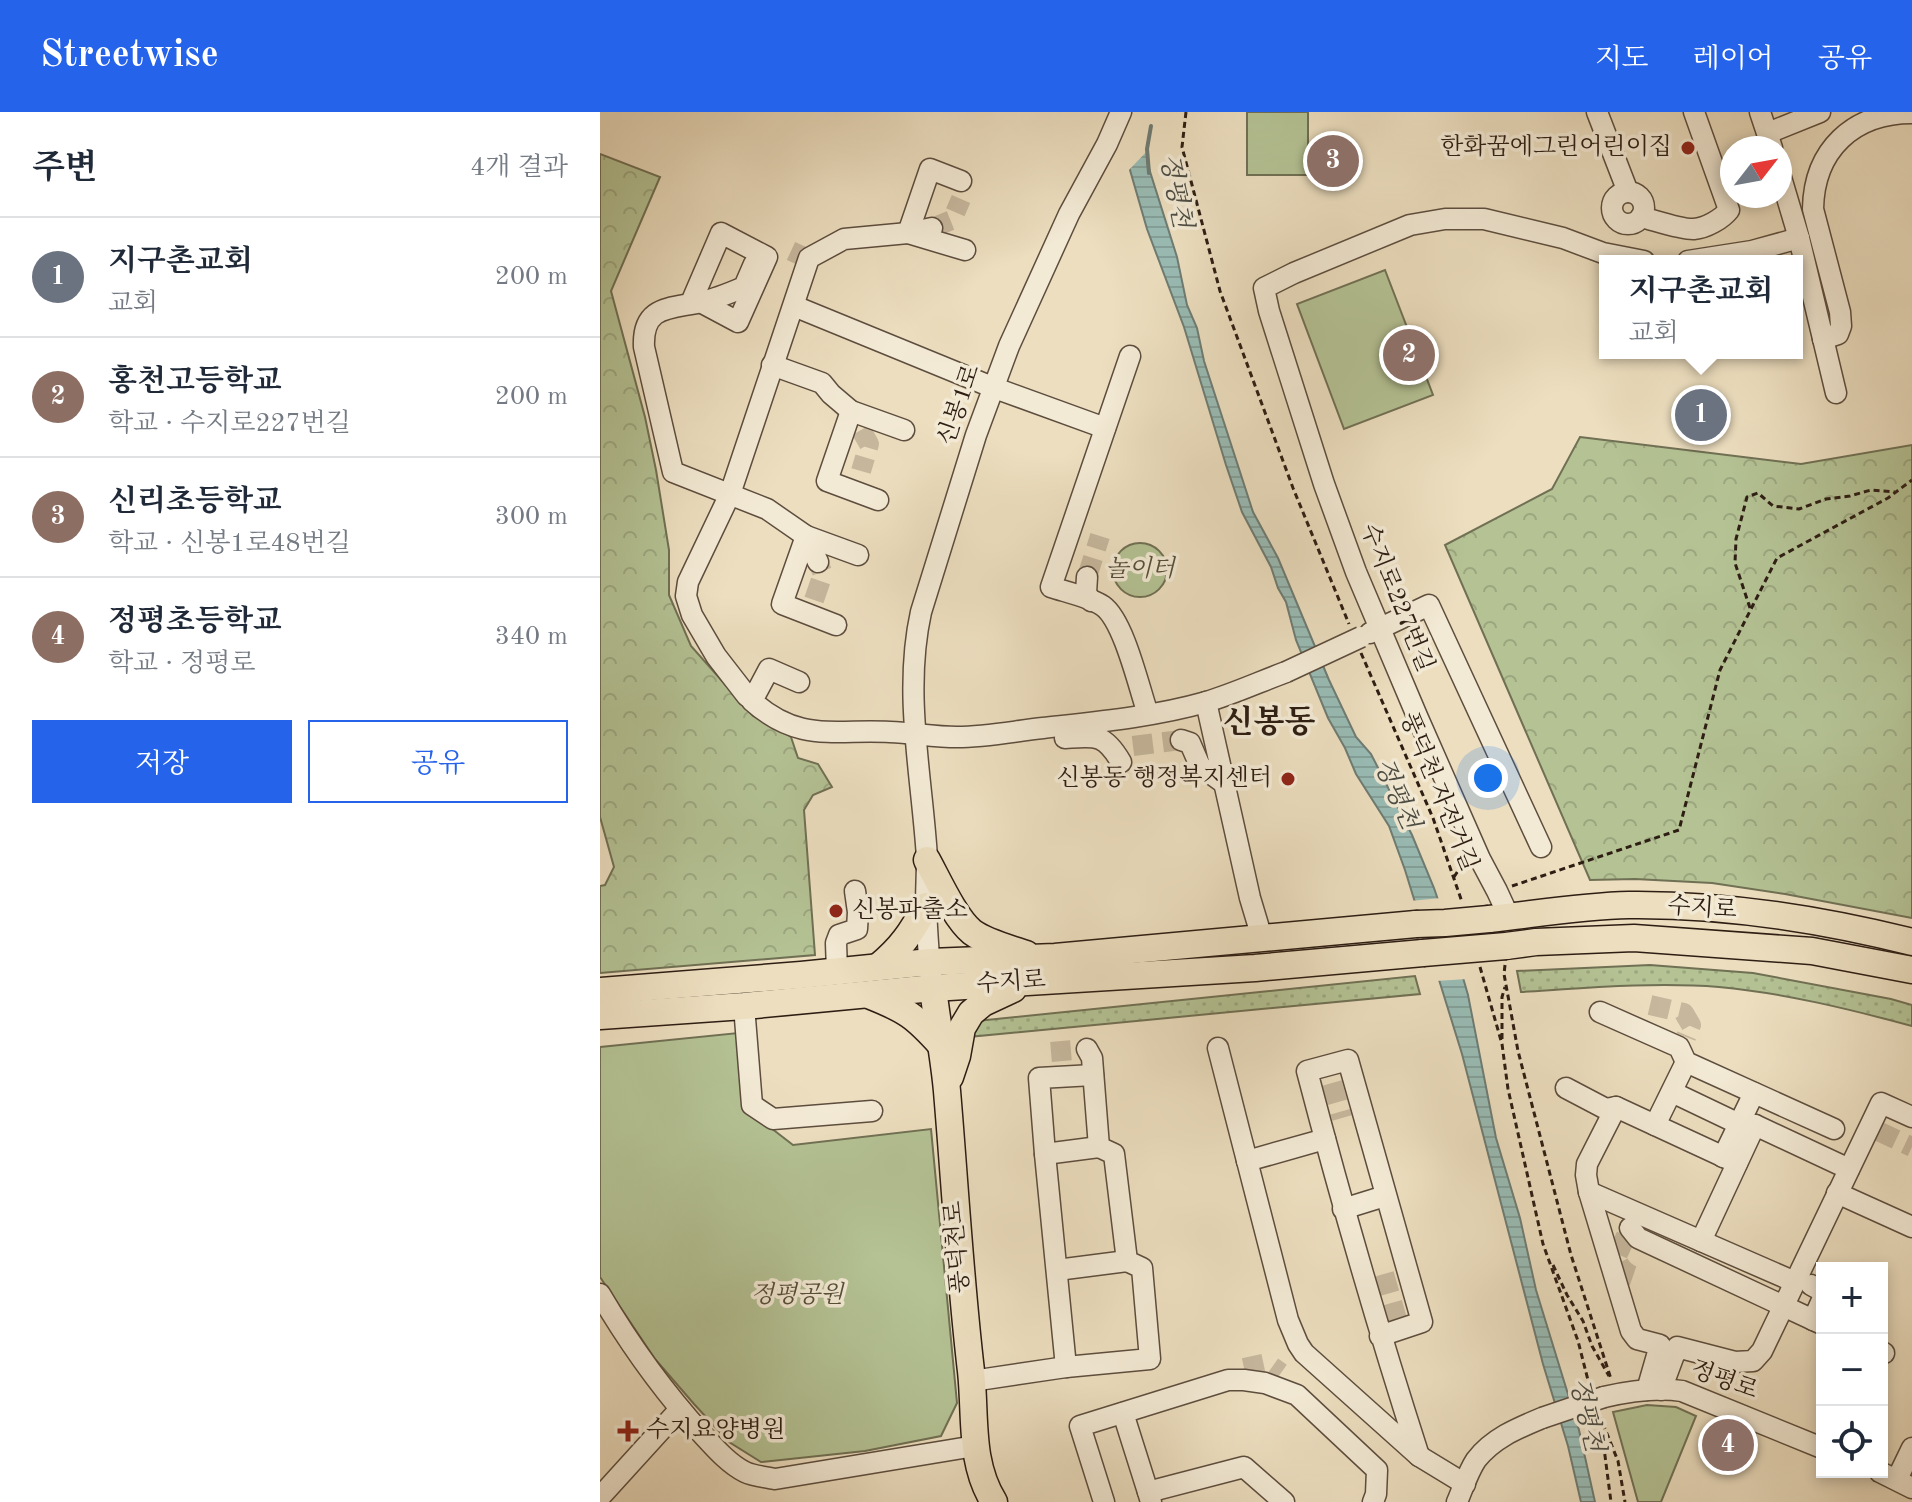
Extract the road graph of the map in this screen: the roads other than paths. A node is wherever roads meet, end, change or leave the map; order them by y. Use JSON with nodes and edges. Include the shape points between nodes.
{"nodes":[{"id":1,"x":1121,"y":112,"type":"edge"},
{"id":2,"x":1694,"y":112,"type":"edge"},
{"id":3,"x":1760,"y":112,"type":"edge"},
{"id":4,"x":1820,"y":112,"type":"edge"},
{"id":5,"x":1912,"y":113,"type":"edge"},
{"id":6,"x":1595,"y":114,"type":"edge"},
{"id":7,"x":1768,"y":136,"type":"edge"},
{"id":8,"x":1779,"y":136,"type":"edge"},
{"id":9,"x":961,"y":181,"type":"dead end"},
{"id":10,"x":1790,"y":208,"type":"edge"},
{"id":11,"x":1631,"y":220,"type":"junction"},
{"id":12,"x":932,"y":228,"type":"tunnel mouth"},
{"id":13,"x":908,"y":233,"type":"junction"},
{"id":14,"x":1799,"y":238,"type":"junction"},
{"id":15,"x":965,"y":250,"type":"dead end"},
{"id":16,"x":1609,"y":255,"type":"joint"},
{"id":17,"x":1726,"y":255,"type":"edge"},
{"id":18,"x":754,"y":264,"type":"dead end"},
{"id":19,"x":794,"y":306,"type":"junction"},
{"id":20,"x":1823,"y":339,"type":"junction"},
{"id":21,"x":1130,"y":356,"type":"dead end"},
{"id":22,"x":772,"y":365,"type":"junction"},
{"id":23,"x":992,"y":387,"type":"junction"},
{"id":24,"x":1836,"y":393,"type":"dead end"},
{"id":25,"x":851,"y":411,"type":"junction"},
{"id":26,"x":1105,"y":428,"type":"junction"},
{"id":27,"x":861,"y":430,"type":"tunnel mouth"},
{"id":28,"x":904,"y":430,"type":"dead end"},
{"id":29,"x":730,"y":494,"type":"junction"},
{"id":30,"x":878,"y":500,"type":"dead end"},
{"id":31,"x":806,"y":536,"type":"junction"},
{"id":32,"x":858,"y":555,"type":"dead end"},
{"id":33,"x":818,"y":562,"type":"tunnel mouth"},
{"id":34,"x":1087,"y":577,"type":"tunnel mouth"},
{"id":35,"x":1091,"y":601,"type":"junction"},
{"id":36,"x":836,"y":625,"type":"dead end"},
{"id":37,"x":1362,"y":635,"type":"junction"},
{"id":38,"x":799,"y":682,"type":"dead end"},
{"id":39,"x":747,"y":696,"type":"dead end"},
{"id":40,"x":1206,"y":702,"type":"junction"},
{"id":41,"x":1148,"y":714,"type":"junction"},
{"id":42,"x":1026,"y":730,"type":"junction"},
{"id":43,"x":916,"y":734,"type":"junction"},
{"id":44,"x":1181,"y":740,"type":"dead end"},
{"id":45,"x":1121,"y":762,"type":"dead end"},
{"id":46,"x":1225,"y":784,"type":"junction"},
{"id":47,"x":1541,"y":847,"type":"dead end"},
{"id":48,"x":927,"y":860,"type":"junction"},
{"id":49,"x":855,"y":891,"type":"dead end"},
{"id":50,"x":926,"y":906,"type":"junction"},
{"id":51,"x":1488,"y":917,"type":"junction"},
{"id":52,"x":1262,"y":938,"type":"junction"},
{"id":53,"x":1912,"y":942,"type":"edge"},
{"id":54,"x":1037,"y":957,"type":"junction"},
{"id":55,"x":878,"y":967,"type":"junction"},
{"id":56,"x":1912,"y":970,"type":"edge"},
{"id":57,"x":837,"y":971,"type":"junction"},
{"id":58,"x":931,"y":975,"type":"junction"},
{"id":59,"x":1028,"y":982,"type":"junction"},
{"id":60,"x":600,"y":991,"type":"edge"},
{"id":61,"x":867,"y":994,"type":"junction"},
{"id":62,"x":744,"y":1006,"type":"junction"},
{"id":63,"x":1600,"y":1012,"type":"dead end"},
{"id":64,"x":600,"y":1016,"type":"edge"},
{"id":65,"x":941,"y":1045,"type":"junction"},
{"id":66,"x":1218,"y":1048,"type":"dead end"},
{"id":67,"x":1087,"y":1049,"type":"dead end"},
{"id":68,"x":1684,"y":1049,"type":"junction"},
{"id":69,"x":1093,"y":1075,"type":"junction"},
{"id":70,"x":947,"y":1088,"type":"junction"},
{"id":71,"x":1566,"y":1088,"type":"dead end"},
{"id":72,"x":1672,"y":1092,"type":"junction"},
{"id":73,"x":1754,"y":1093,"type":"junction"},
{"id":74,"x":1616,"y":1107,"type":"junction"},
{"id":75,"x":872,"y":1111,"type":"dead end"},
{"id":76,"x":1912,"y":1117,"type":"edge"},
{"id":77,"x":1747,"y":1124,"type":"junction"},
{"id":78,"x":1655,"y":1125,"type":"junction"},
{"id":79,"x":1834,"y":1129,"type":"dead end"},
{"id":80,"x":1325,"y":1139,"type":"junction"},
{"id":81,"x":1099,"y":1147,"type":"junction"},
{"id":82,"x":1045,"y":1154,"type":"junction"},
{"id":83,"x":1730,"y":1160,"type":"junction"},
{"id":84,"x":1247,"y":1161,"type":"junction"},
{"id":85,"x":1849,"y":1169,"type":"junction"},
{"id":86,"x":1589,"y":1192,"type":"junction"},
{"id":87,"x":1837,"y":1193,"type":"junction"},
{"id":88,"x":1385,"y":1196,"type":"junction"},
{"id":89,"x":1343,"y":1209,"type":"junction"},
{"id":90,"x":1631,"y":1226,"type":"junction"},
{"id":91,"x":1912,"y":1227,"type":"edge"},
{"id":92,"x":1701,"y":1241,"type":"junction"},
{"id":93,"x":1127,"y":1261,"type":"junction"},
{"id":94,"x":1057,"y":1270,"type":"junction"},
{"id":95,"x":1812,"y":1290,"type":"edge"},
{"id":96,"x":600,"y":1294,"type":"edge"},
{"id":97,"x":1783,"y":1306,"type":"junction"},
{"id":98,"x":1816,"y":1311,"type":"edge"},
{"id":99,"x":1816,"y":1321,"type":"edge"},
{"id":100,"x":1392,"y":1329,"type":"junction"},
{"id":101,"x":1066,"y":1367,"type":"junction"},
{"id":102,"x":1281,"y":1373,"type":"dead end"},
{"id":103,"x":972,"y":1381,"type":"junction"},
{"id":104,"x":1654,"y":1390,"type":"junction"},
{"id":105,"x":1292,"y":1393,"type":"junction"},
{"id":106,"x":680,"y":1409,"type":"junction"},
{"id":107,"x":1123,"y":1413,"type":"junction"},
{"id":108,"x":975,"y":1446,"type":"junction"},
{"id":109,"x":1816,"y":1446,"type":"edge"},
{"id":110,"x":1912,"y":1448,"type":"edge"},
{"id":111,"x":1419,"y":1456,"type":"junction"},
{"id":112,"x":1896,"y":1480,"type":"edge"},
{"id":113,"x":1461,"y":1493,"type":"edge"},
{"id":114,"x":600,"y":1497,"type":"edge"},
{"id":115,"x":1150,"y":1497,"type":"edge"},
{"id":116,"x":994,"y":1502,"type":"edge"},
{"id":117,"x":1104,"y":1502,"type":"edge"},
{"id":118,"x":1284,"y":1502,"type":"edge"},
{"id":119,"x":1373,"y":1502,"type":"edge"}],
"edges":[{"from":1,"to":23,"type":"street","name":"신봉1로","via":[[1052,249]]},
{"from":2,"to":11,"type":"street","via":[[1729,210],[1693,229]]},
{"from":3,"to":7,"type":"street"},
{"from":4,"to":8,"type":"street"},
{"from":5,"to":20,"type":"street","via":[[1858,126],[1834,145],[1819,172],[1813,209],[1841,326],[1838,334]]},
{"from":6,"to":11,"type":"street","via":[[1628,192],[1618,195],[1614,215]]},
{"from":9,"to":13,"type":"street","via":[[930,169]]},
{"from":10,"to":14,"type":"street"},
{"from":11,"to":16,"type":"street"},
{"from":12,"to":13,"type":"street"},
{"from":13,"to":15,"type":"street"},
{"from":13,"to":19,"type":"street","via":[[844,239],[805,257]]},
{"from":14,"to":17,"type":"street"},
{"from":14,"to":20,"type":"street"},
{"from":16,"to":37,"type":"street","name":"수지로227번길","via":[[1484,219],[1445,219],[1396,230],[1264,288],[1356,572]]},
{"from":18,"to":29,"type":"street","via":[[744,287],[657,312],[643,332],[673,472]]},
{"from":19,"to":22,"type":"street"},
{"from":19,"to":23,"type":"street"},
{"from":20,"to":24,"type":"street"},
{"from":21,"to":26,"type":"street"},
{"from":22,"to":25,"type":"street","via":[[822,383]]},
{"from":22,"to":29,"type":"street"},
{"from":23,"to":26,"type":"street"},
{"from":23,"to":43,"type":"street","name":"신봉1로","via":[[921,612],[913,666]]},
{"from":25,"to":27,"type":"street"},
{"from":25,"to":28,"type":"street"},
{"from":25,"to":30,"type":"street","via":[[827,481]]},
{"from":26,"to":35,"type":"street","via":[[1051,587]]},
{"from":29,"to":31,"type":"street","via":[[767,509]]},
{"from":29,"to":39,"type":"street","via":[[686,596],[716,656]]},
{"from":31,"to":32,"type":"street"},
{"from":31,"to":33,"type":"street"},
{"from":31,"to":36,"type":"street","via":[[782,604]]},
{"from":34,"to":35,"type":"street"},
{"from":35,"to":41,"type":"street","via":[[1106,608],[1119,627]]},
{"from":37,"to":40,"type":"street","bridge":true,"via":[[1286,672]]},
{"from":37,"to":47,"type":"street","via":[[1429,605]]},
{"from":37,"to":51,"type":"street","name":"수지로227번길","via":[[1497,891]]},
{"from":38,"to":43,"type":"street","via":[[769,669],[752,701],[781,722],[811,731]]},
{"from":40,"to":41,"type":"street"},
{"from":40,"to":46,"type":"street"},
{"from":41,"to":42,"type":"street"},
{"from":42,"to":43,"type":"street","via":[[958,737]]},
{"from":42,"to":45,"type":"street","via":[[1035,741],[1101,738]]},
{"from":43,"to":48,"type":"street","name":"신봉1로"},
{"from":44,"to":46,"type":"street","via":[[1190,743],[1200,766]]},
{"from":46,"to":52,"type":"street"},
{"from":48,"to":50,"type":"street","name":"신봉1로"},
{"from":48,"to":54,"type":"main road","via":[[973,932]]},
{"from":49,"to":57,"type":"street","via":[[857,929],[839,935]]},
{"from":50,"to":55,"type":"main road","via":[[897,951]]},
{"from":50,"to":58,"type":"street","name":"신봉1로"},
{"from":51,"to":52,"type":"main road","name":"수지로","bridge":true},
{"from":51,"to":53,"type":"main road","name":"수지로","via":[[1584,907],[1675,907],[1759,913]]},
{"from":52,"to":54,"type":"main road","name":"수지로"},
{"from":54,"to":58,"type":"main road","name":"수지로"},
{"from":55,"to":57,"type":"main road","name":"수지로"},
{"from":55,"to":58,"type":"main road","name":"수지로"},
{"from":56,"to":59,"type":"main road","name":"수지로","bridge":true,"via":[[1812,951],[1634,938]]},
{"from":57,"to":60,"type":"main road","name":"수지로"},
{"from":58,"to":59,"type":"main road","name":"수지로"},
{"from":58,"to":61,"type":"main road","name":"수지로"},
{"from":58,"to":65,"type":"main road","name":"풍덕천로"},
{"from":59,"to":70,"type":"main road","via":[[971,1013],[962,1028]]},
{"from":61,"to":62,"type":"main road","name":"수지로"},
{"from":61,"to":65,"type":"main road","via":[[904,1009]]},
{"from":62,"to":64,"type":"main road","name":"수지로"},
{"from":62,"to":75,"type":"street","via":[[752,1105],[773,1119]]},
{"from":63,"to":68,"type":"street"},
{"from":65,"to":70,"type":"main road","name":"풍덕천로"},
{"from":66,"to":84,"type":"street"},
{"from":67,"to":69,"type":"street"},
{"from":68,"to":72,"type":"street"},
{"from":68,"to":73,"type":"street"},
{"from":69,"to":81,"type":"street"},
{"from":69,"to":82,"type":"street","via":[[1039,1078]]},
{"from":70,"to":103,"type":"main road","name":"풍덕천로"},
{"from":71,"to":74,"type":"street","via":[[1606,1109]]},
{"from":72,"to":77,"type":"street"},
{"from":72,"to":78,"type":"street"},
{"from":73,"to":77,"type":"street"},
{"from":73,"to":79,"type":"street"},
{"from":74,"to":78,"type":"street"},
{"from":74,"to":86,"type":"street","via":[[1587,1164]]},
{"from":76,"to":85,"type":"street","via":[[1881,1103],[1874,1129]]},
{"from":77,"to":83,"type":"street"},
{"from":77,"to":85,"type":"street"},
{"from":78,"to":83,"type":"street"},
{"from":80,"to":84,"type":"street"},
{"from":80,"to":88,"type":"street","via":[[1307,1071],[1330,1074],[1348,1060]]},
{"from":80,"to":89,"type":"street"},
{"from":81,"to":82,"type":"street"},
{"from":81,"to":93,"type":"street","via":[[1114,1154]]},
{"from":82,"to":94,"type":"street"},
{"from":83,"to":92,"type":"street"},
{"from":84,"to":111,"type":"street","via":[[1298,1344]]},
{"from":85,"to":87,"type":"street"},
{"from":86,"to":90,"type":"street"},
{"from":86,"to":104,"type":"street","via":[[1631,1331],[1637,1339],[1660,1345]]},
{"from":87,"to":91,"type":"street"},
{"from":87,"to":95,"type":"street"},
{"from":88,"to":89,"type":"street"},
{"from":88,"to":100,"type":"street","via":[[1422,1322]]},
{"from":89,"to":100,"type":"street"},
{"from":90,"to":92,"type":"street"},
{"from":90,"to":97,"type":"street","via":[[1638,1238]]},
{"from":92,"to":95,"type":"street"},
{"from":93,"to":94,"type":"street"},
{"from":93,"to":101,"type":"street","via":[[1142,1268],[1150,1359]]},
{"from":94,"to":101,"type":"street"},
{"from":95,"to":97,"type":"street"},
{"from":95,"to":98,"type":"street"},
{"from":96,"to":106,"type":"street"},
{"from":97,"to":99,"type":"street"},
{"from":97,"to":104,"type":"street","via":[[1753,1361],[1735,1362],[1677,1347]]},
{"from":100,"to":111,"type":"street"},
{"from":101,"to":103,"type":"street"},
{"from":102,"to":105,"type":"street"},
{"from":103,"to":108,"type":"main road","name":"풍덕천로"},
{"from":104,"to":109,"type":"street","name":"정평로","via":[[1694,1395]]},
{"from":104,"to":113,"type":"street","name":"정평로","bridge":true,"via":[[1542,1418],[1506,1435],[1478,1458]]},
{"from":105,"to":107,"type":"street","via":[[1265,1383],[1228,1380]]},
{"from":105,"to":119,"type":"street","via":[[1377,1470]]},
{"from":106,"to":108,"type":"street","via":[[746,1473],[775,1479]]},
{"from":106,"to":114,"type":"street"},
{"from":107,"to":115,"type":"street"},
{"from":107,"to":117,"type":"street","via":[[1080,1426]]},
{"from":108,"to":116,"type":"main road","name":"풍덕천로","via":[[980,1474]]},
{"from":110,"to":112,"type":"street"},
{"from":111,"to":113,"type":"street"},
{"from":115,"to":118,"type":"street","via":[[1244,1467]]}]}
